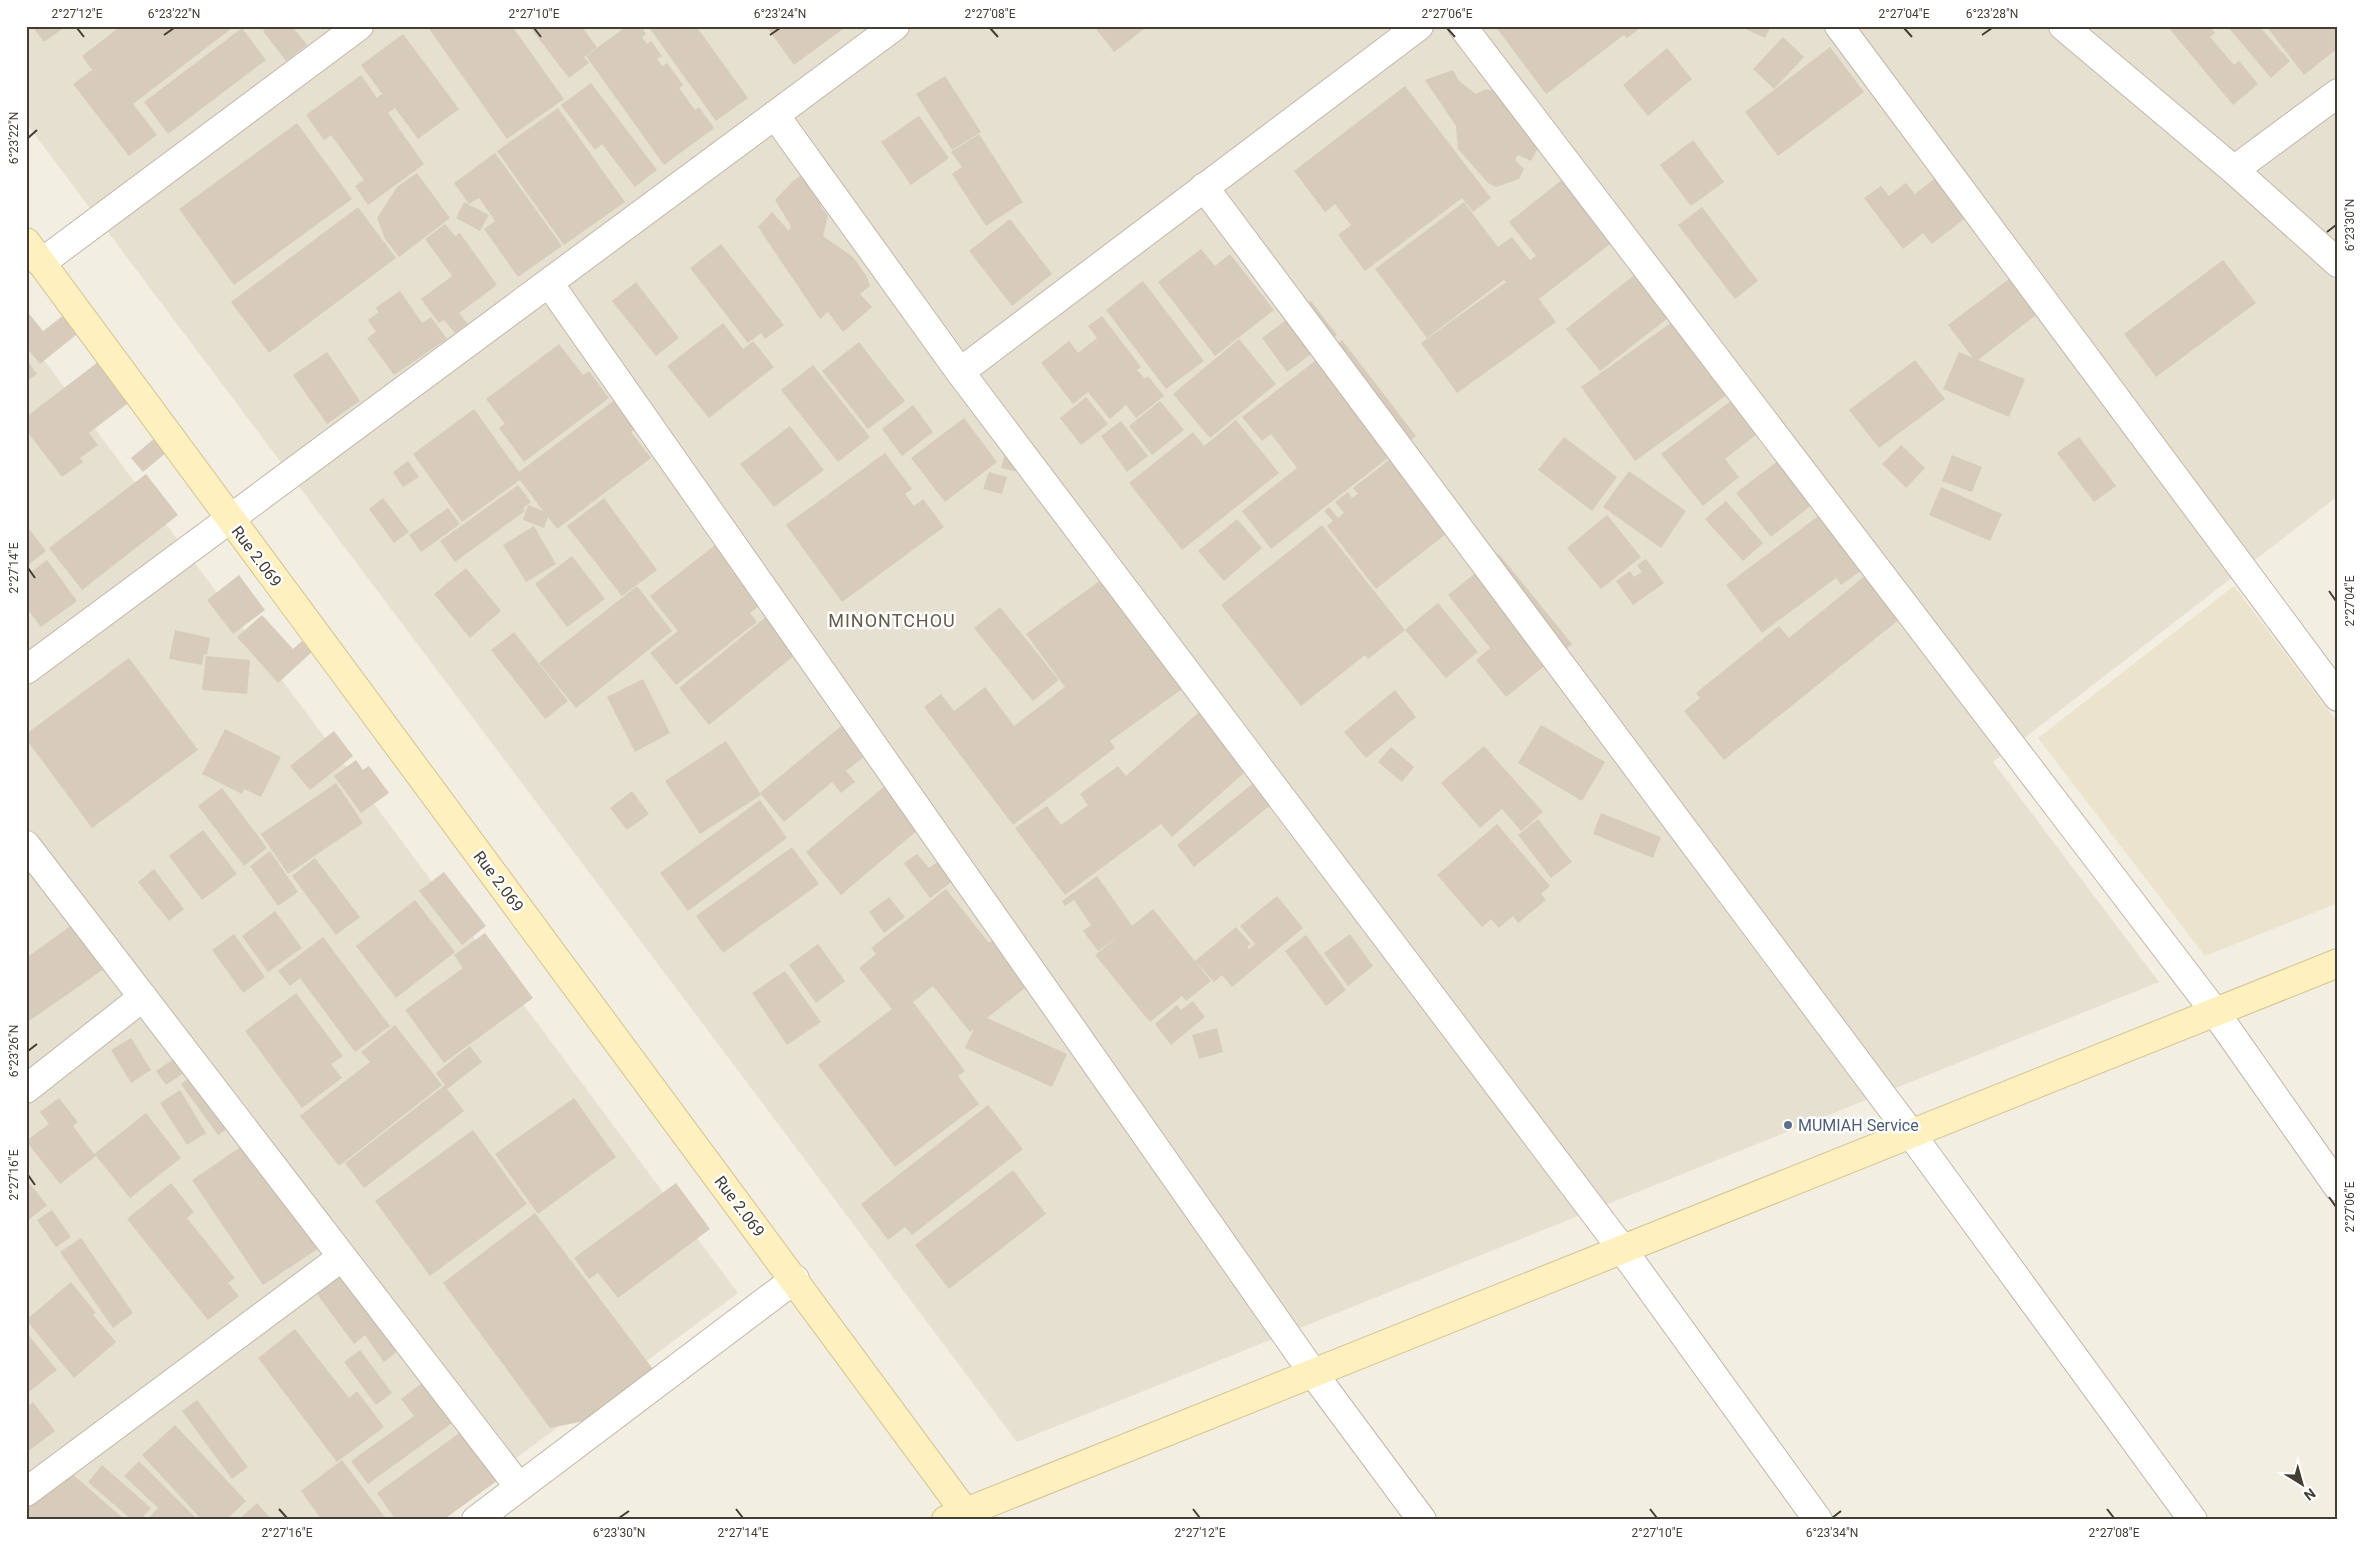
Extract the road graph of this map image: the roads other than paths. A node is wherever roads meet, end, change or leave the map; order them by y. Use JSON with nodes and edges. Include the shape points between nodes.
{"nodes":[{"id":1,"x":359,"y":26,"type":"edge"},
{"id":2,"x":895,"y":26,"type":"edge"},
{"id":3,"x":1419,"y":26,"type":"edge"},
{"id":4,"x":1462,"y":26,"type":"edge"},
{"id":5,"x":1840,"y":26,"type":"edge"},
{"id":6,"x":2063,"y":26,"type":"edge"},
{"id":7,"x":2338,"y":93,"type":"edge"},
{"id":8,"x":775,"y":115,"type":"junction"},
{"id":9,"x":2234,"y":170,"type":"junction"},
{"id":10,"x":1204,"y":187,"type":"junction"},
{"id":11,"x":34,"y":253,"type":"edge"},
{"id":12,"x":2338,"y":263,"type":"edge"},
{"id":13,"x":549,"y":283,"type":"junction"},
{"id":14,"x":960,"y":372,"type":"junction"},
{"id":15,"x":230,"y":519,"type":"junction"},
{"id":16,"x":26,"y":670,"type":"edge"},
{"id":17,"x":2338,"y":697,"type":"edge"},
{"id":18,"x":26,"y":845,"type":"edge"},
{"id":19,"x":2338,"y":963,"type":"edge"},
{"id":20,"x":143,"y":997,"type":"junction"},
{"id":21,"x":2215,"y":1012,"type":"junction"},
{"id":22,"x":26,"y":1089,"type":"edge"},
{"id":23,"x":1912,"y":1134,"type":"junction"},
{"id":24,"x":2338,"y":1187,"type":"edge"},
{"id":25,"x":1622,"y":1249,"type":"junction"},
{"id":26,"x":342,"y":1257,"type":"junction"},
{"id":27,"x":795,"y":1279,"type":"junction"},
{"id":28,"x":1313,"y":1373,"type":"junction"},
{"id":29,"x":519,"y":1487,"type":"junction"},
{"id":30,"x":26,"y":1492,"type":"edge"},
{"id":31,"x":961,"y":1517,"type":"edge"},
{"id":32,"x":476,"y":1520,"type":"edge"},
{"id":33,"x":1422,"y":1520,"type":"edge"},
{"id":34,"x":1818,"y":1520,"type":"edge"},
{"id":35,"x":2193,"y":1520,"type":"edge"}],
"edges":[{"from":1,"to":11,"type":"street"},
{"from":2,"to":8,"type":"street"},
{"from":3,"to":10,"type":"street"},
{"from":4,"to":21,"type":"street"},
{"from":5,"to":17,"type":"street"},
{"from":6,"to":9,"type":"street"},
{"from":7,"to":9,"type":"street"},
{"from":8,"to":13,"type":"street"},
{"from":8,"to":14,"type":"street"},
{"from":9,"to":12,"type":"street"},
{"from":10,"to":14,"type":"street"},
{"from":10,"to":23,"type":"street"},
{"from":11,"to":15,"type":"street","name":"Rue 2.069"},
{"from":13,"to":15,"type":"street"},
{"from":13,"to":28,"type":"street"},
{"from":14,"to":25,"type":"street"},
{"from":15,"to":16,"type":"street"},
{"from":15,"to":27,"type":"street","name":"Rue 2.069"},
{"from":18,"to":20,"type":"street"},
{"from":19,"to":21,"type":"street"},
{"from":20,"to":22,"type":"street"},
{"from":20,"to":26,"type":"street"},
{"from":21,"to":23,"type":"street"},
{"from":21,"to":24,"type":"street"},
{"from":23,"to":25,"type":"street"},
{"from":23,"to":35,"type":"street"},
{"from":25,"to":28,"type":"street"},
{"from":25,"to":34,"type":"street"},
{"from":26,"to":29,"type":"street"},
{"from":26,"to":30,"type":"street"},
{"from":27,"to":29,"type":"street"},
{"from":27,"to":31,"type":"street","name":"Rue 2.069"},
{"from":28,"to":31,"type":"street"},
{"from":28,"to":33,"type":"street"},
{"from":29,"to":32,"type":"street"}]}
